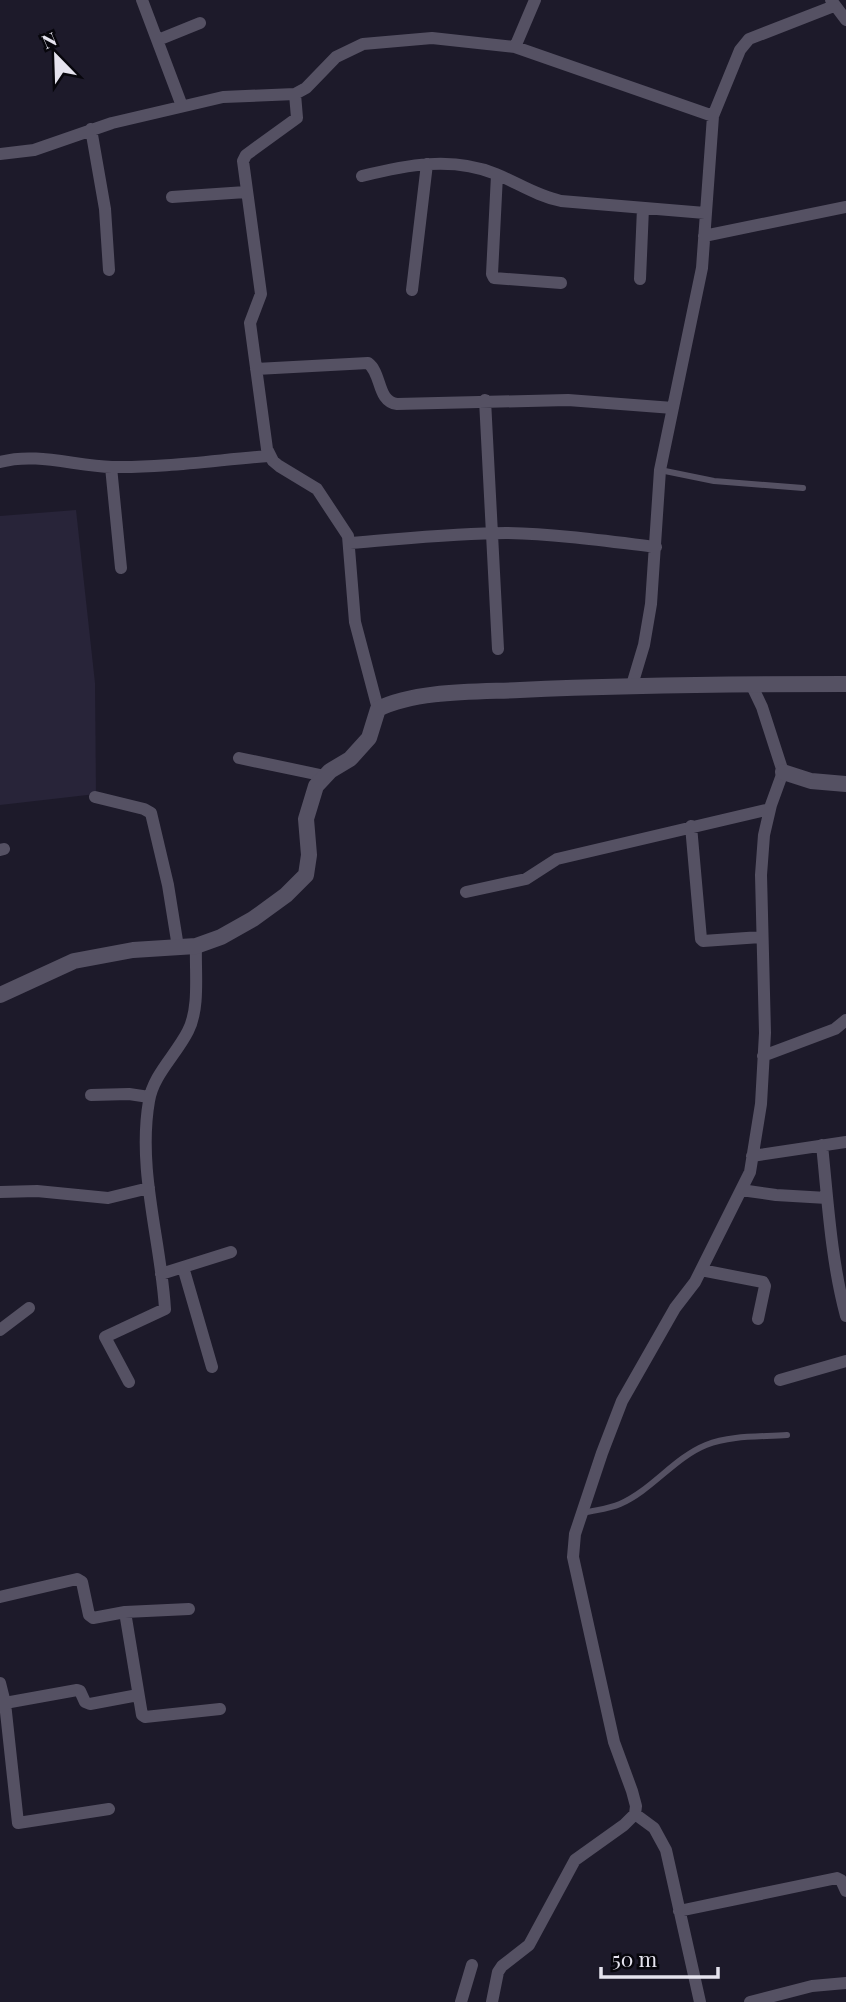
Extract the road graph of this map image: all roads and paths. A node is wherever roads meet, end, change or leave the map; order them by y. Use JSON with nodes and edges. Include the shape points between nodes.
{"nodes":[{"id":1,"x":142,"y":0,"type":"edge"},
{"id":2,"x":535,"y":0,"type":"edge"},
{"id":3,"x":832,"y":3,"type":"edge"},
{"id":4,"x":846,"y":20,"type":"edge"},
{"id":5,"x":201,"y":23,"type":"dead end"},
{"id":6,"x":158,"y":40,"type":"junction"},
{"id":7,"x":515,"y":47,"type":"junction"},
{"id":8,"x":295,"y":94,"type":"junction"},
{"id":9,"x":182,"y":106,"type":"junction"},
{"id":10,"x":713,"y":116,"type":"junction"},
{"id":11,"x":91,"y":129,"type":"junction"},
{"id":12,"x":0,"y":154,"type":"edge"},
{"id":13,"x":427,"y":164,"type":"junction"},
{"id":14,"x":497,"y":175,"type":"junction"},
{"id":15,"x":362,"y":176,"type":"dead end"},
{"id":16,"x":246,"y":192,"type":"junction"},
{"id":17,"x":172,"y":197,"type":"dead end"},
{"id":18,"x":846,"y":207,"type":"edge"},
{"id":19,"x":643,"y":208,"type":"junction"},
{"id":20,"x":705,"y":213,"type":"junction"},
{"id":21,"x":704,"y":236,"type":"junction"},
{"id":22,"x":109,"y":271,"type":"dead end"},
{"id":23,"x":640,"y":279,"type":"dead end"},
{"id":24,"x":561,"y":283,"type":"dead end"},
{"id":25,"x":412,"y":290,"type":"dead end"},
{"id":26,"x":256,"y":369,"type":"junction"},
{"id":27,"x":485,"y":400,"type":"junction"},
{"id":28,"x":673,"y":408,"type":"junction"},
{"id":29,"x":269,"y":456,"type":"junction"},
{"id":30,"x":0,"y":462,"type":"edge"},
{"id":31,"x":111,"y":467,"type":"junction"},
{"id":32,"x":660,"y":470,"type":"junction"},
{"id":33,"x":803,"y":488,"type":"dead end"},
{"id":34,"x":493,"y":534,"type":"junction"},
{"id":35,"x":350,"y":543,"type":"junction"},
{"id":36,"x":656,"y":547,"type":"junction"},
{"id":37,"x":121,"y":568,"type":"dead end"},
{"id":38,"x":498,"y":649,"type":"dead end"},
{"id":39,"x":751,"y":684,"type":"junction"},
{"id":40,"x":846,"y":684,"type":"edge"},
{"id":41,"x":632,"y":685,"type":"junction"},
{"id":42,"x":378,"y":709,"type":"junction"},
{"id":43,"x":239,"y":758,"type":"dead end"},
{"id":44,"x":783,"y":772,"type":"junction"},
{"id":45,"x":325,"y":776,"type":"junction"},
{"id":46,"x":846,"y":784,"type":"edge"},
{"id":47,"x":94,"y":797,"type":"dead end"},
{"id":48,"x":771,"y":809,"type":"junction"},
{"id":49,"x":691,"y":826,"type":"junction"},
{"id":50,"x":466,"y":892,"type":"dead end"},
{"id":51,"x":761,"y":937,"type":"junction"},
{"id":52,"x":195,"y":946,"type":"junction"},
{"id":53,"x":178,"y":947,"type":"junction"},
{"id":54,"x":0,"y":995,"type":"edge"},
{"id":55,"x":846,"y":1020,"type":"edge"},
{"id":56,"x":764,"y":1056,"type":"junction"},
{"id":57,"x":91,"y":1095,"type":"dead end"},
{"id":58,"x":149,"y":1097,"type":"junction"},
{"id":59,"x":846,"y":1142,"type":"edge"},
{"id":60,"x":822,"y":1145,"type":"junction"},
{"id":61,"x":752,"y":1156,"type":"junction"},
{"id":62,"x":149,"y":1188,"type":"junction"},
{"id":63,"x":741,"y":1190,"type":"junction"},
{"id":64,"x":0,"y":1192,"type":"edge"},
{"id":65,"x":827,"y":1198,"type":"junction"},
{"id":66,"x":231,"y":1252,"type":"dead end"},
{"id":67,"x":183,"y":1267,"type":"junction"},
{"id":68,"x":701,"y":1270,"type":"junction"},
{"id":69,"x":161,"y":1274,"type":"junction"},
{"id":70,"x":29,"y":1308,"type":"dead end"},
{"id":71,"x":846,"y":1316,"type":"edge"},
{"id":72,"x":758,"y":1320,"type":"dead end"},
{"id":73,"x":0,"y":1330,"type":"edge"},
{"id":74,"x":846,"y":1361,"type":"edge"},
{"id":75,"x":212,"y":1367,"type":"dead end"},
{"id":76,"x":780,"y":1380,"type":"dead end"},
{"id":77,"x":129,"y":1382,"type":"dead end"},
{"id":78,"x":787,"y":1435,"type":"dead end"},
{"id":79,"x":583,"y":1513,"type":"junction"},
{"id":80,"x":0,"y":1597,"type":"edge"},
{"id":81,"x":189,"y":1609,"type":"dead end"},
{"id":82,"x":125,"y":1612,"type":"junction"},
{"id":83,"x":0,"y":1683,"type":"edge"},
{"id":84,"x":138,"y":1695,"type":"junction"},
{"id":85,"x":5,"y":1703,"type":"junction"},
{"id":86,"x":220,"y":1709,"type":"dead end"},
{"id":87,"x":109,"y":1809,"type":"dead end"},
{"id":88,"x":635,"y":1814,"type":"junction"},
{"id":89,"x":846,"y":1891,"type":"edge"},
{"id":90,"x":679,"y":1911,"type":"junction"},
{"id":91,"x":472,"y":1965,"type":"dead end"},
{"id":92,"x":846,"y":1983,"type":"edge"},
{"id":93,"x":461,"y":2002,"type":"edge"},
{"id":94,"x":492,"y":2002,"type":"edge"},
{"id":95,"x":700,"y":2002,"type":"edge"},
{"id":96,"x":750,"y":2002,"type":"edge"}],
"edges":[{"from":1,"to":6,"type":"street"},
{"from":2,"to":7,"type":"street"},
{"from":3,"to":4,"type":"street"},
{"from":3,"to":10,"type":"street","via":[[749,39]]},
{"from":5,"to":6,"type":"street"},
{"from":6,"to":9,"type":"street"},
{"from":7,"to":8,"type":"street","via":[[432,38],[363,44],[336,57]]},
{"from":7,"to":10,"type":"street"},
{"from":8,"to":9,"type":"street","via":[[223,97]]},
{"from":8,"to":16,"type":"street","via":[[297,118],[246,155]]},
{"from":9,"to":11,"type":"street"},
{"from":10,"to":20,"type":"street"},
{"from":11,"to":12,"type":"street","via":[[34,150]]},
{"from":11,"to":22,"type":"street","via":[[105,209]]},
{"from":13,"to":14,"type":"street","via":[[463,164]]},
{"from":13,"to":15,"type":"street"},
{"from":13,"to":25,"type":"street"},
{"from":14,"to":19,"type":"street","via":[[553,199]]},
{"from":14,"to":24,"type":"street","via":[[494,278]]},
{"from":16,"to":17,"type":"street"},
{"from":16,"to":26,"type":"street","via":[[261,294],[250,323]]},
{"from":18,"to":21,"type":"street"},
{"from":19,"to":20,"type":"street"},
{"from":19,"to":23,"type":"street"},
{"from":20,"to":21,"type":"street"},
{"from":21,"to":28,"type":"street","via":[[702,268]]},
{"from":26,"to":27,"type":"street","via":[[368,363],[390,403]]},
{"from":26,"to":29,"type":"street"},
{"from":27,"to":28,"type":"street","via":[[568,400]]},
{"from":27,"to":34,"type":"street"},
{"from":28,"to":32,"type":"street"},
{"from":29,"to":31,"type":"street"},
{"from":29,"to":35,"type":"street","via":[[317,489]]},
{"from":30,"to":31,"type":"street","via":[[23,458]]},
{"from":31,"to":37,"type":"street"},
{"from":32,"to":33,"type":"lane","via":[[714,481]]},
{"from":32,"to":36,"type":"street"},
{"from":34,"to":35,"type":"street"},
{"from":34,"to":36,"type":"street","via":[[565,536]]},
{"from":34,"to":38,"type":"street"},
{"from":35,"to":42,"type":"street","via":[[355,622]]},
{"from":36,"to":41,"type":"street","via":[[644,645]]},
{"from":39,"to":40,"type":"street"},
{"from":39,"to":41,"type":"street"},
{"from":39,"to":44,"type":"street"},
{"from":41,"to":42,"type":"street","via":[[461,693]]},
{"from":42,"to":45,"type":"street","via":[[369,738]]},
{"from":43,"to":45,"type":"street"},
{"from":44,"to":46,"type":"street","via":[[811,781]]},
{"from":44,"to":48,"type":"street"},
{"from":45,"to":52,"type":"street","via":[[316,786],[306,819],[306,875],[253,919]]},
{"from":47,"to":53,"type":"street","via":[[151,813]]},
{"from":48,"to":49,"type":"street"},
{"from":48,"to":51,"type":"street","via":[[761,875]]},
{"from":49,"to":50,"type":"street","via":[[557,859],[526,879]]},
{"from":49,"to":51,"type":"street","via":[[701,939]]},
{"from":51,"to":56,"type":"street"},
{"from":52,"to":53,"type":"street"},
{"from":52,"to":58,"type":"street","via":[[189,1030]]},
{"from":53,"to":54,"type":"street","via":[[74,961]]},
{"from":55,"to":56,"type":"street"},
{"from":56,"to":61,"type":"street"},
{"from":57,"to":58,"type":"street"},
{"from":58,"to":62,"type":"street","via":[[145,1120]]},
{"from":59,"to":60,"type":"street"},
{"from":60,"to":61,"type":"street"},
{"from":60,"to":65,"type":"street"},
{"from":61,"to":63,"type":"street"},
{"from":62,"to":64,"type":"street","via":[[108,1198]]},
{"from":62,"to":69,"type":"street"},
{"from":63,"to":65,"type":"street"},
{"from":63,"to":68,"type":"street"},
{"from":65,"to":71,"type":"street"},
{"from":66,"to":67,"type":"street"},
{"from":67,"to":69,"type":"street"},
{"from":67,"to":75,"type":"street"},
{"from":68,"to":72,"type":"street","via":[[763,1282]]},
{"from":68,"to":79,"type":"street","via":[[622,1401]]},
{"from":69,"to":77,"type":"street","via":[[163,1312],[105,1337]]},
{"from":70,"to":73,"type":"street"},
{"from":74,"to":76,"type":"street"},
{"from":78,"to":79,"type":"lane","via":[[706,1445],[631,1498]]},
{"from":79,"to":88,"type":"street","via":[[573,1558]]},
{"from":80,"to":82,"type":"street","via":[[77,1579],[82,1582],[90,1617]]},
{"from":81,"to":82,"type":"street"},
{"from":82,"to":84,"type":"street"},
{"from":83,"to":85,"type":"street"},
{"from":84,"to":85,"type":"street","via":[[90,1704],[77,1690]]},
{"from":84,"to":86,"type":"street","via":[[145,1717]]},
{"from":85,"to":87,"type":"street","via":[[18,1823]]},
{"from":88,"to":90,"type":"street","via":[[661,1838]]},
{"from":88,"to":94,"type":"street","via":[[569,1867],[529,1945],[498,1972]]},
{"from":89,"to":90,"type":"street","via":[[837,1878]]},
{"from":90,"to":95,"type":"street"},
{"from":91,"to":93,"type":"street"},
{"from":92,"to":96,"type":"street","via":[[812,1986]]}]}
